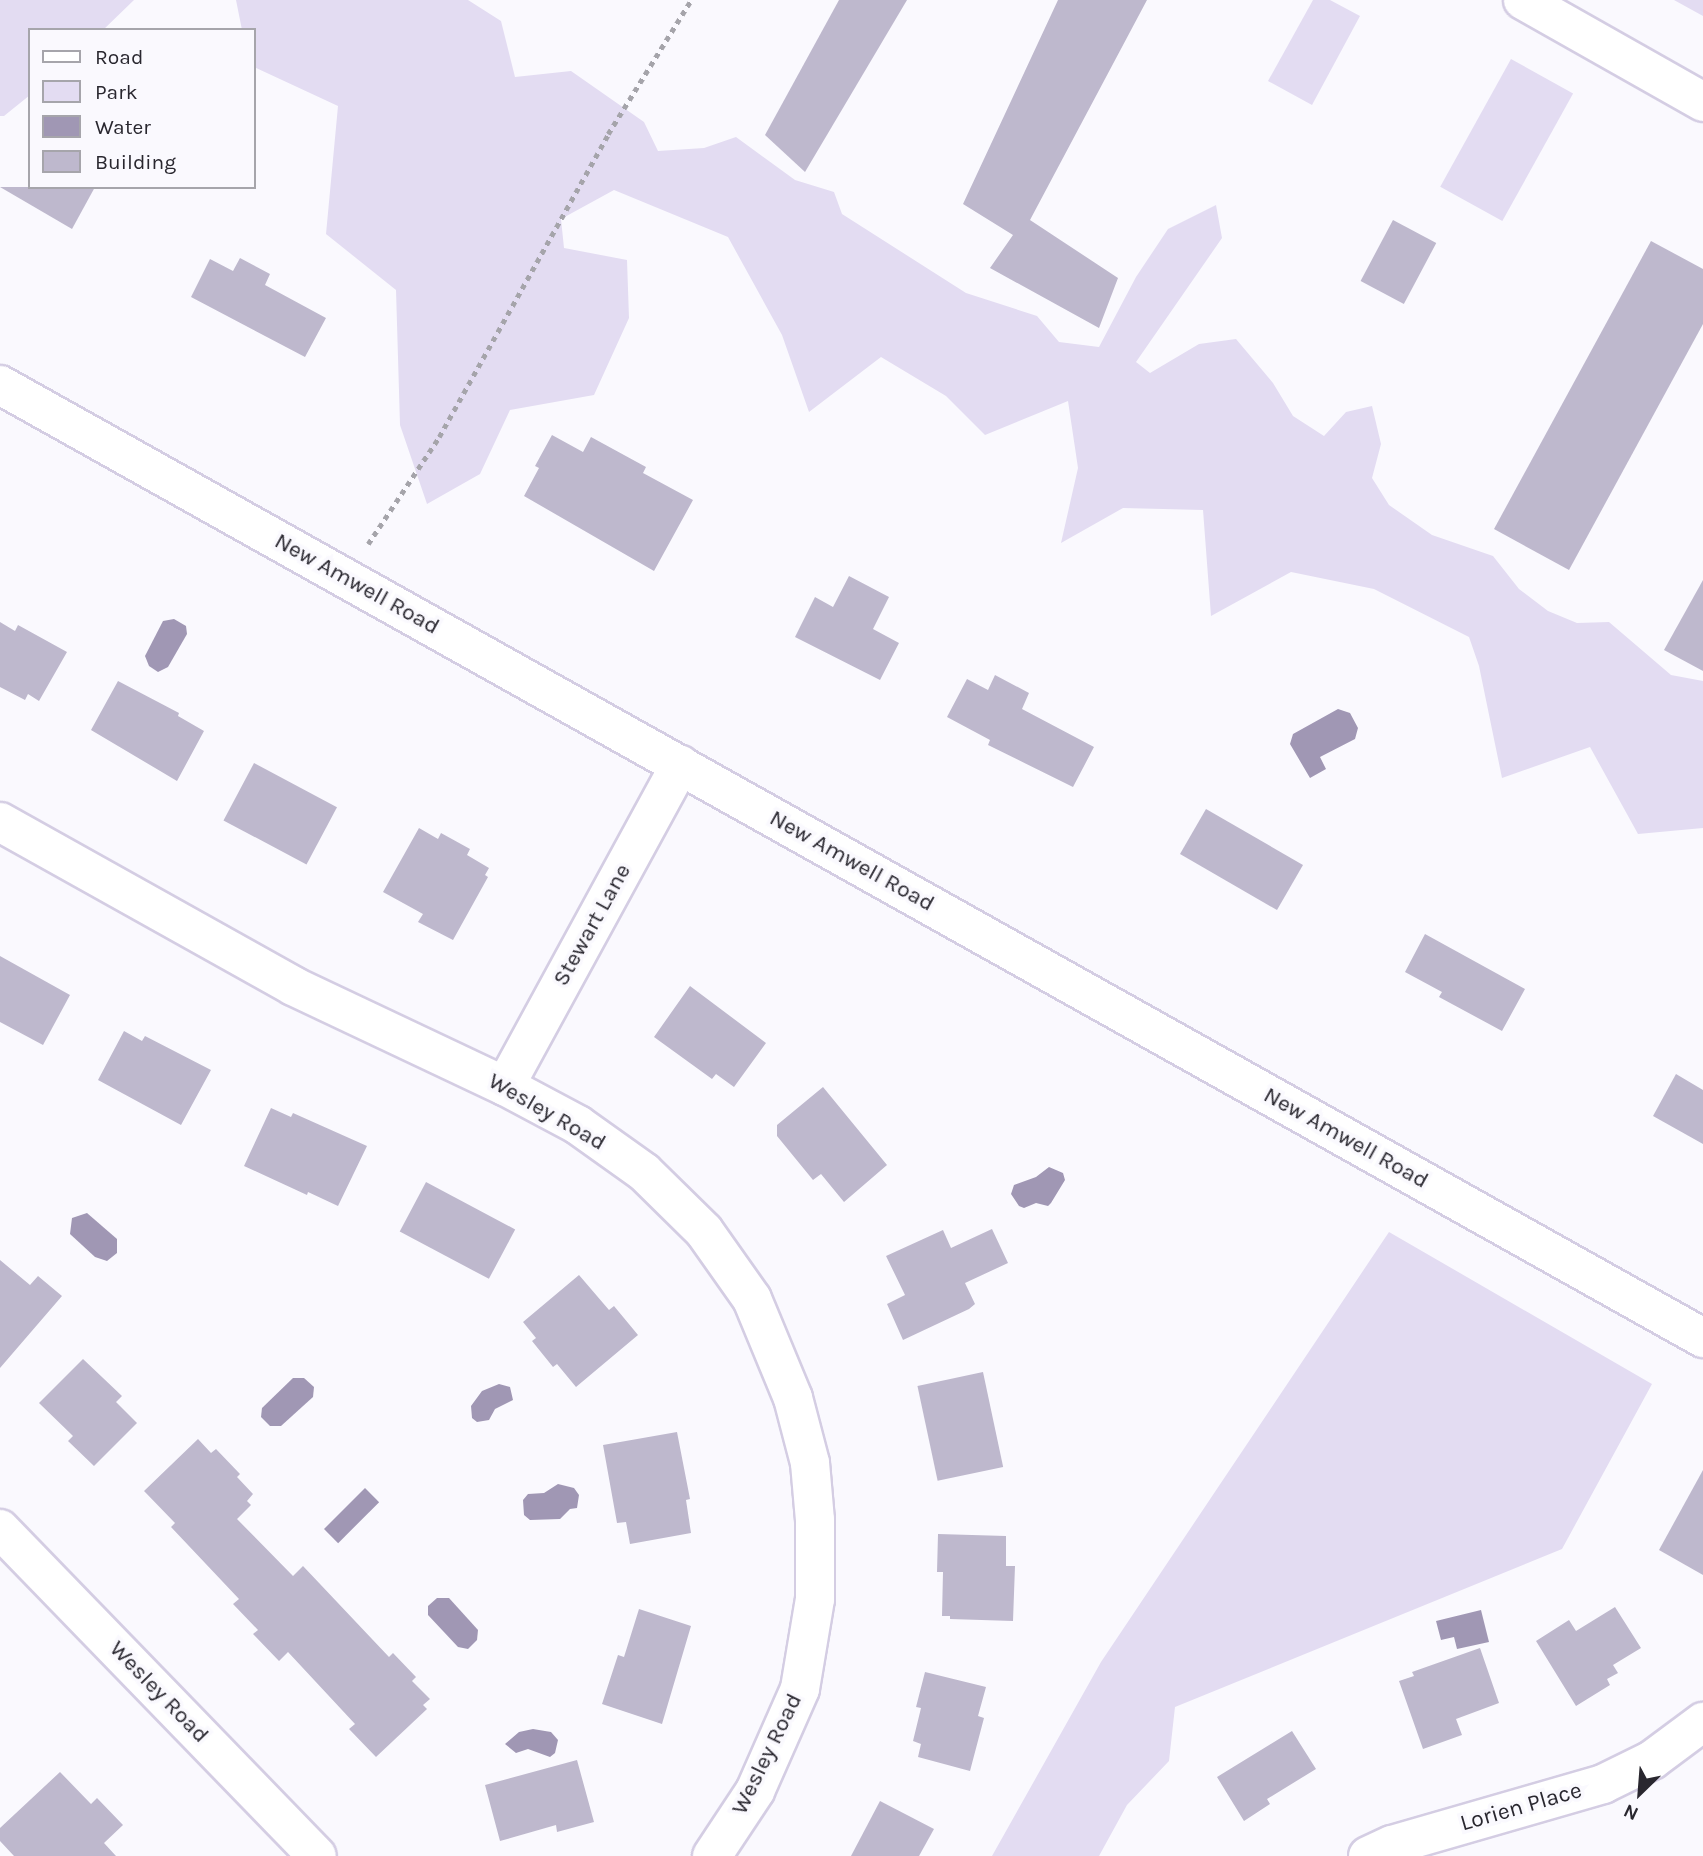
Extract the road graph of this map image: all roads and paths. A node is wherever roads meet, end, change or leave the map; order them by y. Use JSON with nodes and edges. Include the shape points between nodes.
{"nodes":[{"id":1,"x":691,"y":0,"type":"edge"},
{"id":2,"x":1523,"y":0,"type":"edge"},
{"id":3,"x":1703,"y":102,"type":"edge"},
{"id":4,"x":0,"y":385,"type":"edge"},
{"id":5,"x":368,"y":544,"type":"dead end"},
{"id":6,"x":680,"y":765,"type":"junction"},
{"id":7,"x":0,"y":822,"type":"edge"},
{"id":8,"x":505,"y":1086,"type":"junction"},
{"id":9,"x":1703,"y":1338,"type":"edge"},
{"id":10,"x":0,"y":1529,"type":"edge"},
{"id":11,"x":1703,"y":1722,"type":"edge"},
{"id":12,"x":317,"y":1856,"type":"edge"},
{"id":13,"x":712,"y":1856,"type":"edge"},
{"id":14,"x":1368,"y":1856,"type":"edge"}],
"edges":[{"from":1,"to":5,"type":"path","via":[[608,134],[439,437]]},
{"from":2,"to":3,"type":"street"},
{"from":4,"to":6,"type":"street","name":"New Amwell Road"},
{"from":6,"to":8,"type":"street","name":"Stewart Lane"},
{"from":6,"to":9,"type":"street","name":"New Amwell Road"},
{"from":7,"to":8,"type":"street","name":"Wesley Road","via":[[293,986]]},
{"from":8,"to":13,"type":"street","name":"Wesley Road","via":[[578,1125],[633,1164],[704,1231],[752,1299],[797,1411],[810,1463],[815,1520],[815,1600],[800,1689],[755,1791]]},
{"from":10,"to":12,"type":"street","name":"Wesley Road"},
{"from":11,"to":14,"type":"street","name":"Lorien Place","via":[[1652,1760],[1604,1784],[1392,1845]]}]}
